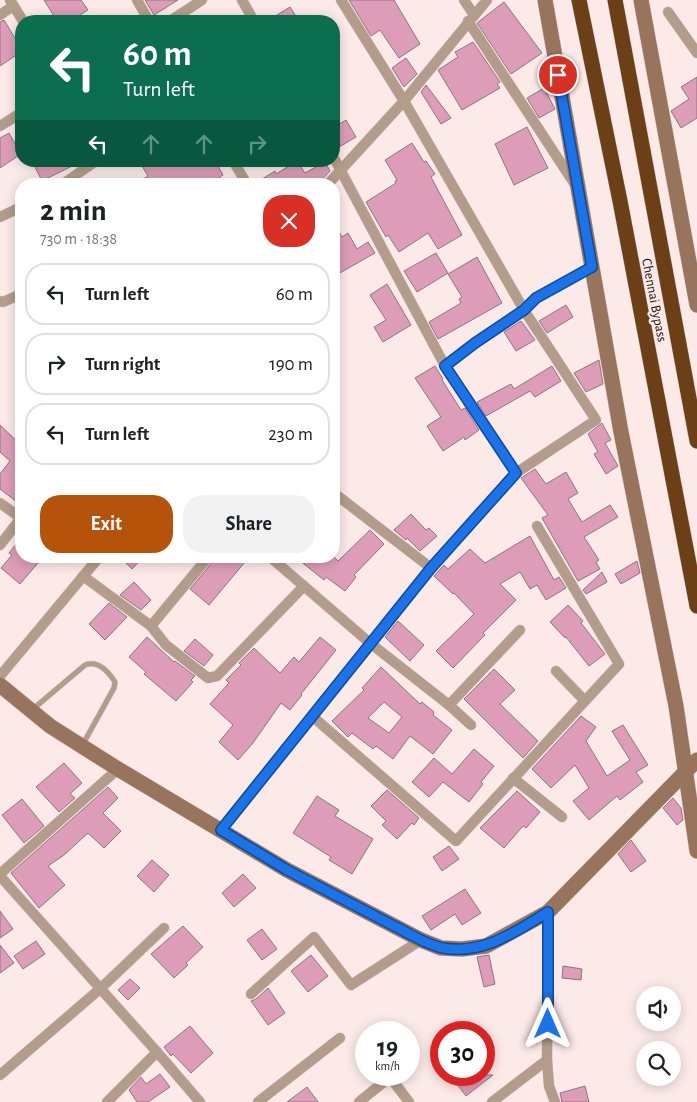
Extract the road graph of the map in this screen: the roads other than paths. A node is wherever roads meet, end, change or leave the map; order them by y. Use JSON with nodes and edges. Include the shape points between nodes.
{"nodes":[{"id":1,"x":137,"y":0,"type":"edge"},
{"id":2,"x":202,"y":0,"type":"edge"},
{"id":3,"x":242,"y":0,"type":"edge"},
{"id":4,"x":341,"y":0,"type":"edge"},
{"id":5,"x":464,"y":0,"type":"edge"},
{"id":6,"x":487,"y":0,"type":"edge"},
{"id":7,"x":545,"y":0,"type":"edge"},
{"id":8,"x":579,"y":0,"type":"edge"},
{"id":9,"x":616,"y":0,"type":"edge"},
{"id":10,"x":641,"y":0,"type":"edge"},
{"id":11,"x":12,"y":3,"type":"edge"},
{"id":12,"x":668,"y":12,"type":"dead end"},
{"id":13,"x":0,"y":15,"type":"edge"},
{"id":14,"x":19,"y":15,"type":"edge"},
{"id":15,"x":146,"y":15,"type":"edge"},
{"id":16,"x":179,"y":15,"type":"edge"},
{"id":17,"x":251,"y":15,"type":"edge"},
{"id":18,"x":471,"y":18,"type":"junction"},
{"id":19,"x":697,"y":53,"type":"edge"},
{"id":20,"x":404,"y":102,"type":"junction"},
{"id":21,"x":15,"y":117,"type":"edge"},
{"id":22,"x":0,"y":126,"type":"edge"},
{"id":23,"x":87,"y":167,"type":"edge"},
{"id":24,"x":237,"y":167,"type":"edge"},
{"id":25,"x":338,"y":167,"type":"edge"},
{"id":26,"x":340,"y":170,"type":"junction"},
{"id":27,"x":72,"y":178,"type":"edge"},
{"id":28,"x":243,"y":178,"type":"edge"},
{"id":29,"x":333,"y":178,"type":"edge"},
{"id":30,"x":578,"y":188,"type":"junction"},
{"id":31,"x":15,"y":210,"type":"edge"},
{"id":32,"x":0,"y":217,"type":"edge"},
{"id":33,"x":592,"y":267,"type":"junction"},
{"id":34,"x":15,"y":297,"type":"edge"},
{"id":35,"x":0,"y":301,"type":"edge"},
{"id":36,"x":697,"y":305,"type":"edge"},
{"id":37,"x":524,"y":310,"type":"junction"},
{"id":38,"x":445,"y":366,"type":"junction"},
{"id":39,"x":697,"y":441,"type":"edge"},
{"id":40,"x":516,"y":473,"type":"junction"},
{"id":41,"x":340,"y":498,"type":"edge"},
{"id":42,"x":0,"y":503,"type":"edge"},
{"id":43,"x":15,"y":514,"type":"edge"},
{"id":44,"x":15,"y":526,"type":"edge"},
{"id":45,"x":537,"y":526,"type":"dead end"},
{"id":46,"x":0,"y":545,"type":"edge"},
{"id":47,"x":94,"y":563,"type":"edge"},
{"id":48,"x":203,"y":563,"type":"edge"},
{"id":49,"x":277,"y":563,"type":"edge"},
{"id":50,"x":431,"y":568,"type":"junction"},
{"id":51,"x":83,"y":576,"type":"junction"},
{"id":52,"x":304,"y":586,"type":"junction"},
{"id":53,"x":697,"y":606,"type":"edge"},
{"id":54,"x":152,"y":626,"type":"junction"},
{"id":55,"x":520,"y":630,"type":"dead end"},
{"id":56,"x":370,"y":643,"type":"junction"},
{"id":57,"x":556,"y":671,"type":"dead end"},
{"id":58,"x":0,"y":676,"type":"edge"},
{"id":59,"x":0,"y":685,"type":"edge"},
{"id":60,"x":585,"y":701,"type":"junction"},
{"id":61,"x":449,"y":705,"type":"junction"},
{"id":62,"x":31,"y":711,"type":"junction"},
{"id":63,"x":312,"y":716,"type":"junction"},
{"id":64,"x":471,"y":725,"type":"dead end"},
{"id":65,"x":82,"y":746,"type":"junction"},
{"id":66,"x":697,"y":760,"type":"edge"},
{"id":67,"x":118,"y":769,"type":"junction"},
{"id":68,"x":685,"y":772,"type":"junction"},
{"id":69,"x":513,"y":778,"type":"junction"},
{"id":70,"x":562,"y":817,"type":"dead end"},
{"id":71,"x":221,"y":830,"type":"junction"},
{"id":72,"x":697,"y":851,"type":"edge"},
{"id":73,"x":0,"y":875,"type":"edge"},
{"id":74,"x":548,"y":912,"type":"junction"},
{"id":75,"x":164,"y":928,"type":"dead end"},
{"id":76,"x":421,"y":940,"type":"junction"},
{"id":77,"x":101,"y":988,"type":"junction"},
{"id":78,"x":251,"y":994,"type":"dead end"},
{"id":79,"x":340,"y":1038,"type":"dead end"},
{"id":80,"x":157,"y":1052,"type":"junction"},
{"id":81,"x":547,"y":1060,"type":"junction"},
{"id":82,"x":0,"y":1075,"type":"edge"},
{"id":83,"x":107,"y":1102,"type":"edge"},
{"id":84,"x":200,"y":1102,"type":"edge"},
{"id":85,"x":258,"y":1102,"type":"edge"},
{"id":86,"x":359,"y":1102,"type":"edge"},
{"id":87,"x":409,"y":1102,"type":"edge"},
{"id":88,"x":492,"y":1102,"type":"edge"},
{"id":89,"x":554,"y":1102,"type":"edge"}],
"edges":[{"from":1,"to":15,"type":"street"},
{"from":2,"to":16,"type":"street"},
{"from":3,"to":17,"type":"street"},
{"from":4,"to":20,"type":"street"},
{"from":5,"to":18,"type":"street"},
{"from":6,"to":18,"type":"street"},
{"from":7,"to":30,"type":"street"},
{"from":8,"to":53,"type":"highway","name":"Chennai Bypass"},
{"from":9,"to":39,"type":"highway","name":"Chennai Bypass"},
{"from":10,"to":36,"type":"street"},
{"from":11,"to":13,"type":"street"},
{"from":11,"to":14,"type":"street"},
{"from":12,"to":19,"type":"street"},
{"from":18,"to":20,"type":"street"},
{"from":18,"to":30,"type":"street"},
{"from":20,"to":26,"type":"street"},
{"from":20,"to":37,"type":"street"},
{"from":21,"to":22,"type":"street"},
{"from":23,"to":27,"type":"street"},
{"from":24,"to":28,"type":"street"},
{"from":25,"to":26,"type":"street"},
{"from":26,"to":29,"type":"street"},
{"from":26,"to":38,"type":"street"},
{"from":30,"to":33,"type":"street"},
{"from":31,"to":32,"type":"street"},
{"from":33,"to":37,"type":"street","via":[[536,298]]},
{"from":33,"to":68,"type":"street","via":[[676,706]]},
{"from":34,"to":35,"type":"street"},
{"from":37,"to":38,"type":"street"},
{"from":37,"to":40,"type":"street","via":[[596,420]]},
{"from":38,"to":40,"type":"street"},
{"from":40,"to":50,"type":"street"},
{"from":41,"to":50,"type":"street"},
{"from":42,"to":43,"type":"street"},
{"from":44,"to":46,"type":"street"},
{"from":45,"to":60,"type":"street","via":[[619,664]]},
{"from":47,"to":51,"type":"street"},
{"from":48,"to":54,"type":"street"},
{"from":49,"to":52,"type":"street"},
{"from":50,"to":56,"type":"street"},
{"from":51,"to":54,"type":"street"},
{"from":51,"to":58,"type":"street"},
{"from":52,"to":54,"type":"street","via":[[213,678],[208,678],[166,645]]},
{"from":52,"to":56,"type":"street"},
{"from":55,"to":61,"type":"street"},
{"from":56,"to":61,"type":"street"},
{"from":56,"to":63,"type":"street"},
{"from":57,"to":60,"type":"street"},
{"from":59,"to":62,"type":"street"},
{"from":60,"to":69,"type":"street"},
{"from":61,"to":64,"type":"street"},
{"from":62,"to":65,"type":"street"},
{"from":62,"to":65,"type":"lane","via":[[73,673],[91,663],[98,665],[111,675],[114,688]]},
{"from":63,"to":69,"type":"street","via":[[456,841]]},
{"from":63,"to":71,"type":"street"},
{"from":65,"to":67,"type":"street"},
{"from":66,"to":68,"type":"street"},
{"from":67,"to":71,"type":"street"},
{"from":67,"to":73,"type":"street"},
{"from":68,"to":72,"type":"street"},
{"from":68,"to":74,"type":"street"},
{"from":69,"to":70,"type":"street"},
{"from":71,"to":76,"type":"street","via":[[287,870]]},
{"from":73,"to":77,"type":"street"},
{"from":74,"to":76,"type":"street","via":[[486,946],[442,948]]},
{"from":74,"to":81,"type":"street"},
{"from":75,"to":77,"type":"street"},
{"from":76,"to":78,"type":"street","via":[[351,985],[314,937]]},
{"from":77,"to":80,"type":"street"},
{"from":77,"to":82,"type":"street"},
{"from":79,"to":85,"type":"street"},
{"from":80,"to":83,"type":"street"},
{"from":80,"to":84,"type":"street"},
{"from":81,"to":88,"type":"street"},
{"from":81,"to":89,"type":"street"},
{"from":86,"to":87,"type":"street","via":[[390,1077]]}]}
